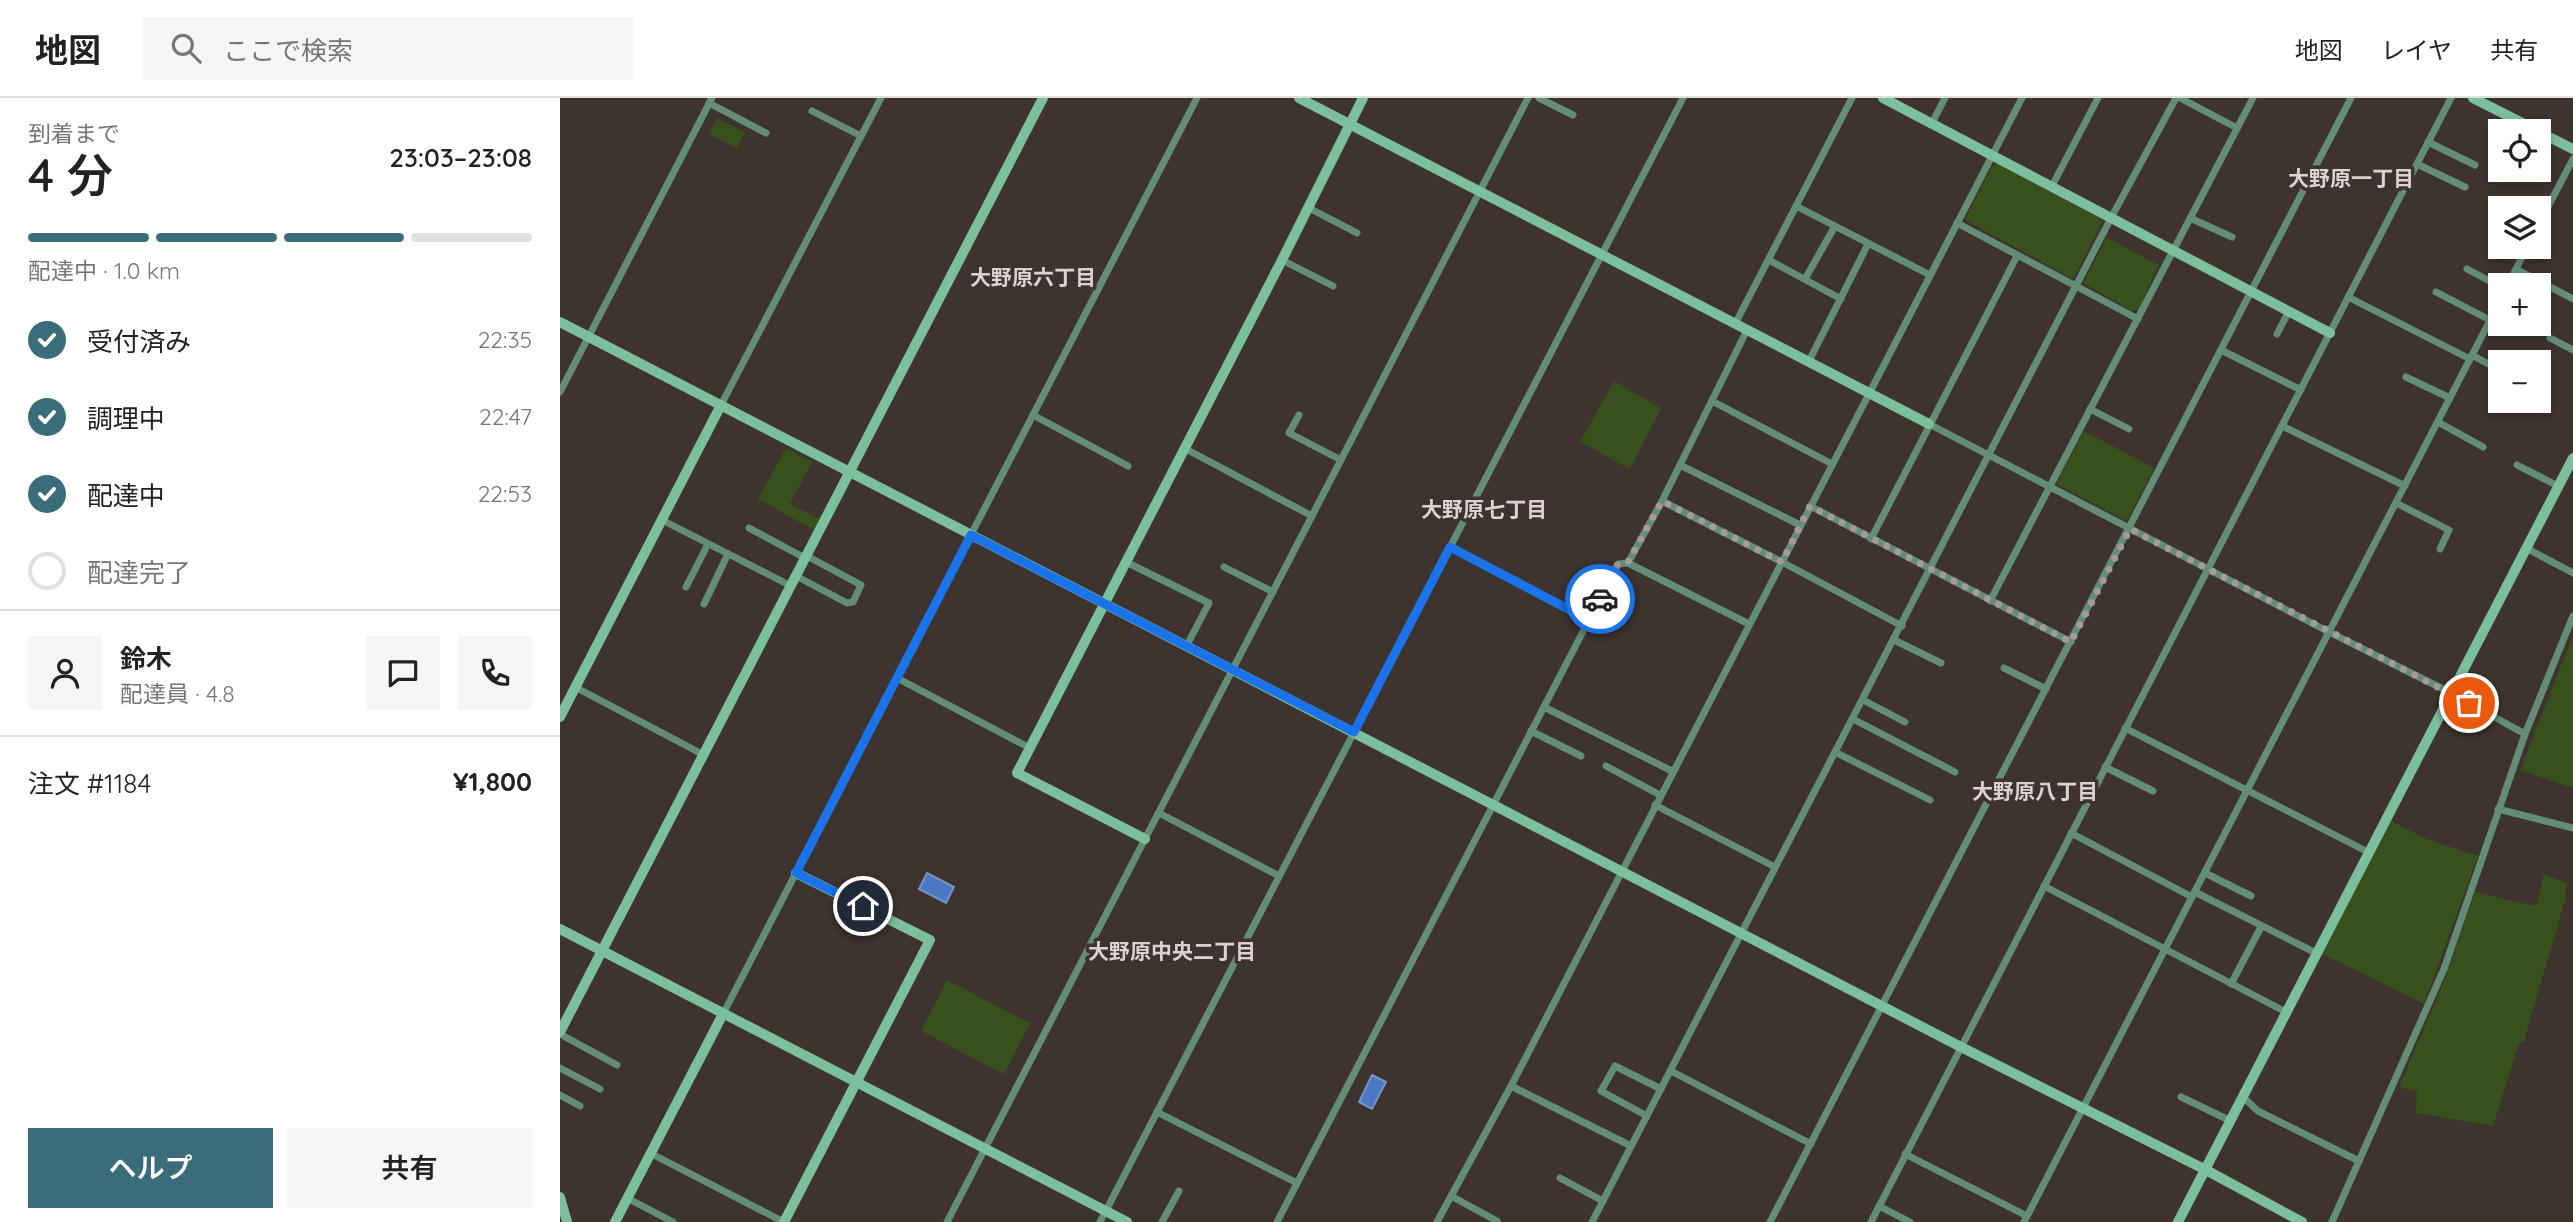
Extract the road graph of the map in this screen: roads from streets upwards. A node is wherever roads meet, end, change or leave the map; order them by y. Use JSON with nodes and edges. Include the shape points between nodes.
{"nodes":[{"id":1,"x":881,"y":98,"type":"edge"},
{"id":2,"x":1043,"y":98,"type":"edge"},
{"id":3,"x":1197,"y":98,"type":"edge"},
{"id":4,"x":1299,"y":98,"type":"edge"},
{"id":5,"x":1363,"y":98,"type":"edge"},
{"id":6,"x":1528,"y":98,"type":"edge"},
{"id":7,"x":1539,"y":98,"type":"edge"},
{"id":8,"x":1683,"y":98,"type":"edge"},
{"id":9,"x":1852,"y":98,"type":"edge"},
{"id":10,"x":1883,"y":98,"type":"edge"},
{"id":11,"x":1945,"y":98,"type":"edge"},
{"id":12,"x":2022,"y":98,"type":"edge"},
{"id":13,"x":2098,"y":98,"type":"edge"},
{"id":14,"x":2178,"y":98,"type":"edge"},
{"id":15,"x":2253,"y":98,"type":"edge"},
{"id":16,"x":2351,"y":98,"type":"edge"},
{"id":17,"x":2451,"y":98,"type":"edge"},
{"id":18,"x":2473,"y":98,"type":"edge"},
{"id":19,"x":710,"y":100,"type":"edge"},
{"id":20,"x":812,"y":111,"type":"dead end"},
{"id":21,"x":1573,"y":115,"type":"dead end"},
{"id":22,"x":2514,"y":119,"type":"edge"},
{"id":23,"x":1932,"y":123,"type":"junction"},
{"id":24,"x":1349,"y":124,"type":"junction"},
{"id":25,"x":2237,"y":128,"type":"junction"},
{"id":26,"x":766,"y":133,"type":"dead end"},
{"id":27,"x":861,"y":136,"type":"junction"},
{"id":28,"x":2551,"y":138,"type":"edge"},
{"id":29,"x":2428,"y":142,"type":"junction"},
{"id":30,"x":2573,"y":149,"type":"edge"},
{"id":31,"x":1993,"y":155,"type":"junction"},
{"id":32,"x":2573,"y":159,"type":"edge"},
{"id":33,"x":2417,"y":164,"type":"junction"},
{"id":34,"x":2474,"y":165,"type":"dead end"},
{"id":35,"x":2052,"y":186,"type":"junction"},
{"id":36,"x":2465,"y":187,"type":"dead end"},
{"id":37,"x":1480,"y":192,"type":"junction"},
{"id":38,"x":2551,"y":201,"type":"edge"},
{"id":39,"x":1796,"y":206,"type":"junction"},
{"id":40,"x":1308,"y":208,"type":"junction"},
{"id":41,"x":2111,"y":218,"type":"junction"},
{"id":42,"x":2190,"y":218,"type":"junction"},
{"id":43,"x":1957,"y":223,"type":"junction"},
{"id":44,"x":1835,"y":226,"type":"junction"},
{"id":45,"x":1357,"y":233,"type":"dead end"},
{"id":46,"x":2232,"y":237,"type":"dead end"},
{"id":47,"x":1868,"y":244,"type":"junction"},
{"id":48,"x":2173,"y":250,"type":"junction"},
{"id":49,"x":1601,"y":255,"type":"junction"},
{"id":50,"x":2017,"y":256,"type":"junction"},
{"id":51,"x":2521,"y":259,"type":"edge"},
{"id":52,"x":1282,"y":260,"type":"junction"},
{"id":53,"x":1769,"y":260,"type":"junction"},
{"id":54,"x":2467,"y":269,"type":"dead end"},
{"id":55,"x":2516,"y":269,"type":"junction"},
{"id":56,"x":2514,"y":273,"type":"edge"},
{"id":57,"x":1930,"y":275,"type":"junction"},
{"id":58,"x":1805,"y":279,"type":"junction"},
{"id":59,"x":2488,"y":280,"type":"edge"},
{"id":60,"x":1333,"y":286,"type":"dead end"},
{"id":61,"x":2075,"y":287,"type":"junction"},
{"id":62,"x":2252,"y":291,"type":"junction"},
{"id":63,"x":2436,"y":292,"type":"dead end"},
{"id":64,"x":2348,"y":297,"type":"junction"},
{"id":65,"x":1841,"y":299,"type":"junction"},
{"id":66,"x":2573,"y":299,"type":"edge"},
{"id":67,"x":2290,"y":311,"type":"junction"},
{"id":68,"x":2138,"y":319,"type":"junction"},
{"id":69,"x":2488,"y":319,"type":"edge"},
{"id":70,"x":560,"y":322,"type":"edge"},
{"id":71,"x":1735,"y":324,"type":"junction"},
{"id":72,"x":2488,"y":324,"type":"edge"},
{"id":73,"x":1747,"y":330,"type":"junction"},
{"id":74,"x":2330,"y":333,"type":"junction"},
{"id":75,"x":2277,"y":334,"type":"dead end"},
{"id":76,"x":588,"y":336,"type":"junction"},
{"id":77,"x":2550,"y":338,"type":"dead end"},
{"id":78,"x":2221,"y":350,"type":"junction"},
{"id":79,"x":2573,"y":350,"type":"edge"},
{"id":80,"x":2471,"y":357,"type":"junction"},
{"id":81,"x":1810,"y":362,"type":"junction"},
{"id":82,"x":2488,"y":365,"type":"edge"},
{"id":83,"x":2406,"y":377,"type":"dead end"},
{"id":84,"x":2301,"y":390,"type":"junction"},
{"id":85,"x":560,"y":391,"type":"edge"},
{"id":86,"x":1869,"y":393,"type":"junction"},
{"id":87,"x":2450,"y":398,"type":"junction"},
{"id":88,"x":1712,"y":401,"type":"junction"},
{"id":89,"x":721,"y":405,"type":"junction"},
{"id":90,"x":2090,"y":409,"type":"junction"},
{"id":91,"x":1033,"y":415,"type":"junction"},
{"id":92,"x":1298,"y":415,"type":"dead end"},
{"id":93,"x":2438,"y":422,"type":"junction"},
{"id":94,"x":1929,"y":424,"type":"junction"},
{"id":95,"x":2282,"y":426,"type":"junction"},
{"id":96,"x":2129,"y":429,"type":"dead end"},
{"id":97,"x":2483,"y":447,"type":"dead end"},
{"id":98,"x":1184,"y":448,"type":"junction"},
{"id":99,"x":1989,"y":455,"type":"junction"},
{"id":100,"x":2573,"y":458,"type":"edge"},
{"id":101,"x":1341,"y":460,"type":"junction"},
{"id":102,"x":1680,"y":464,"type":"junction"},
{"id":103,"x":1832,"y":464,"type":"junction"},
{"id":104,"x":2517,"y":465,"type":"dead end"},
{"id":105,"x":1128,"y":466,"type":"dead end"},
{"id":106,"x":850,"y":472,"type":"junction"},
{"id":107,"x":2405,"y":486,"type":"junction"},
{"id":108,"x":2558,"y":486,"type":"junction"},
{"id":109,"x":2050,"y":487,"type":"junction"},
{"id":110,"x":1662,"y":501,"type":"junction"},
{"id":111,"x":2396,"y":503,"type":"junction"},
{"id":112,"x":1810,"y":506,"type":"junction"},
{"id":113,"x":1312,"y":516,"type":"junction"},
{"id":114,"x":662,"y":520,"type":"junction"},
{"id":115,"x":1800,"y":525,"type":"junction"},
{"id":116,"x":749,"y":528,"type":"dead end"},
{"id":117,"x":2130,"y":529,"type":"junction"},
{"id":118,"x":971,"y":535,"type":"junction"},
{"id":119,"x":1871,"y":539,"type":"junction"},
{"id":120,"x":708,"y":544,"type":"junction"},
{"id":121,"x":1450,"y":547,"type":"junction"},
{"id":122,"x":2526,"y":548,"type":"junction"},
{"id":123,"x":2440,"y":549,"type":"dead end"},
{"id":124,"x":728,"y":554,"type":"junction"},
{"id":125,"x":806,"y":557,"type":"junction"},
{"id":126,"x":1126,"y":562,"type":"junction"},
{"id":127,"x":1628,"y":562,"type":"junction"},
{"id":128,"x":1782,"y":562,"type":"junction"},
{"id":129,"x":1224,"y":567,"type":"dead end"},
{"id":130,"x":1931,"y":569,"type":"junction"},
{"id":131,"x":2209,"y":569,"type":"junction"},
{"id":132,"x":2573,"y":573,"type":"edge"},
{"id":133,"x":793,"y":581,"type":"junction"},
{"id":134,"x":686,"y":587,"type":"dead end"},
{"id":135,"x":1272,"y":592,"type":"junction"},
{"id":136,"x":1990,"y":601,"type":"junction"},
{"id":137,"x":1105,"y":603,"type":"junction"},
{"id":138,"x":704,"y":604,"type":"dead end"},
{"id":139,"x":2573,"y":616,"type":"edge"},
{"id":140,"x":1589,"y":620,"type":"junction"},
{"id":141,"x":1749,"y":624,"type":"junction"},
{"id":142,"x":1902,"y":626,"type":"junction"},
{"id":143,"x":2329,"y":632,"type":"junction"},
{"id":144,"x":1894,"y":640,"type":"junction"},
{"id":145,"x":2071,"y":642,"type":"junction"},
{"id":146,"x":1187,"y":645,"type":"junction"},
{"id":147,"x":1941,"y":663,"type":"dead end"},
{"id":148,"x":2004,"y":667,"type":"dead end"},
{"id":149,"x":1233,"y":670,"type":"junction"},
{"id":150,"x":897,"y":678,"type":"junction"},
{"id":151,"x":575,"y":687,"type":"junction"},
{"id":152,"x":2046,"y":689,"type":"junction"},
{"id":153,"x":2451,"y":693,"type":"junction"},
{"id":154,"x":1863,"y":700,"type":"junction"},
{"id":155,"x":1544,"y":707,"type":"junction"},
{"id":156,"x":560,"y":717,"type":"edge"},
{"id":157,"x":1853,"y":719,"type":"junction"},
{"id":158,"x":1905,"y":722,"type":"dead end"},
{"id":159,"x":2125,"y":728,"type":"junction"},
{"id":160,"x":1531,"y":731,"type":"junction"},
{"id":161,"x":1354,"y":732,"type":"junction"},
{"id":162,"x":2525,"y":734,"type":"junction"},
{"id":163,"x":1030,"y":748,"type":"junction"},
{"id":164,"x":1835,"y":752,"type":"junction"},
{"id":165,"x":704,"y":755,"type":"junction"},
{"id":166,"x":1581,"y":756,"type":"dead end"},
{"id":167,"x":1606,"y":766,"type":"dead end"},
{"id":168,"x":2105,"y":767,"type":"junction"},
{"id":169,"x":1672,"y":771,"type":"junction"},
{"id":170,"x":1955,"y":772,"type":"dead end"},
{"id":171,"x":2248,"y":790,"type":"junction"},
{"id":172,"x":2153,"y":791,"type":"dead end"},
{"id":173,"x":1660,"y":795,"type":"junction"},
{"id":174,"x":1930,"y":800,"type":"dead end"},
{"id":175,"x":1494,"y":804,"type":"junction"},
{"id":176,"x":1655,"y":805,"type":"junction"},
{"id":177,"x":2498,"y":809,"type":"junction"},
{"id":178,"x":1159,"y":813,"type":"junction"},
{"id":179,"x":2573,"y":828,"type":"edge"},
{"id":180,"x":2071,"y":833,"type":"junction"},
{"id":181,"x":1145,"y":839,"type":"junction"},
{"id":182,"x":2368,"y":852,"type":"junction"},
{"id":183,"x":1775,"y":867,"type":"junction"},
{"id":184,"x":1622,"y":872,"type":"junction"},
{"id":185,"x":796,"y":873,"type":"junction"},
{"id":186,"x":2205,"y":873,"type":"junction"},
{"id":187,"x":1279,"y":876,"type":"junction"},
{"id":188,"x":2044,"y":886,"type":"junction"},
{"id":189,"x":2193,"y":895,"type":"junction"},
{"id":190,"x":2251,"y":896,"type":"dead end"},
{"id":191,"x":2260,"y":927,"type":"junction"},
{"id":192,"x":560,"y":929,"type":"edge"},
{"id":193,"x":1742,"y":933,"type":"junction"},
{"id":194,"x":2165,"y":950,"type":"junction"},
{"id":195,"x":602,"y":951,"type":"junction"},
{"id":196,"x":2316,"y":953,"type":"junction"},
{"id":197,"x":2231,"y":984,"type":"junction"},
{"id":198,"x":1883,"y":1006,"type":"junction"},
{"id":199,"x":2286,"y":1012,"type":"junction"},
{"id":200,"x":723,"y":1014,"type":"junction"},
{"id":201,"x":560,"y":1033,"type":"edge"},
{"id":202,"x":1961,"y":1047,"type":"junction"},
{"id":203,"x":617,"y":1065,"type":"dead end"},
{"id":204,"x":560,"y":1068,"type":"edge"},
{"id":205,"x":1671,"y":1071,"type":"junction"},
{"id":206,"x":857,"y":1083,"type":"junction"},
{"id":207,"x":1511,"y":1086,"type":"junction"},
{"id":208,"x":600,"y":1089,"type":"dead end"},
{"id":209,"x":1661,"y":1089,"type":"junction"},
{"id":210,"x":560,"y":1095,"type":"edge"},
{"id":211,"x":2181,"y":1097,"type":"dead end"},
{"id":212,"x":2243,"y":1097,"type":"junction"},
{"id":213,"x":580,"y":1106,"type":"dead end"},
{"id":214,"x":2083,"y":1108,"type":"junction"},
{"id":215,"x":1157,"y":1112,"type":"junction"},
{"id":216,"x":1647,"y":1116,"type":"junction"},
{"id":217,"x":2231,"y":1121,"type":"junction"},
{"id":218,"x":1811,"y":1144,"type":"junction"},
{"id":219,"x":1631,"y":1146,"type":"junction"},
{"id":220,"x":985,"y":1149,"type":"junction"},
{"id":221,"x":650,"y":1153,"type":"junction"},
{"id":222,"x":1905,"y":1154,"type":"junction"},
{"id":223,"x":2359,"y":1161,"type":"junction"},
{"id":224,"x":2206,"y":1170,"type":"junction"},
{"id":225,"x":1560,"y":1178,"type":"dead end"},
{"id":226,"x":1297,"y":1183,"type":"junction"},
{"id":227,"x":1179,"y":1191,"type":"dead end"},
{"id":228,"x":1451,"y":1196,"type":"junction"},
{"id":229,"x":560,"y":1198,"type":"edge"},
{"id":230,"x":627,"y":1198,"type":"junction"},
{"id":231,"x":1603,"y":1201,"type":"junction"},
{"id":232,"x":1879,"y":1206,"type":"junction"},
{"id":233,"x":1106,"y":1211,"type":"junction"},
{"id":234,"x":2025,"y":1219,"type":"edge"},
{"id":235,"x":1497,"y":1221,"type":"edge"},
{"id":236,"x":567,"y":1222,"type":"edge"},
{"id":237,"x":615,"y":1222,"type":"edge"},
{"id":238,"x":673,"y":1222,"type":"edge"},
{"id":239,"x":784,"y":1222,"type":"edge"},
{"id":240,"x":947,"y":1222,"type":"edge"},
{"id":241,"x":1100,"y":1222,"type":"edge"},
{"id":242,"x":1127,"y":1222,"type":"edge"},
{"id":243,"x":1162,"y":1222,"type":"edge"},
{"id":244,"x":1277,"y":1222,"type":"edge"},
{"id":245,"x":1437,"y":1222,"type":"edge"},
{"id":246,"x":1592,"y":1222,"type":"edge"},
{"id":247,"x":1770,"y":1222,"type":"edge"},
{"id":248,"x":1871,"y":1222,"type":"edge"},
{"id":249,"x":1910,"y":1222,"type":"edge"},
{"id":250,"x":2178,"y":1222,"type":"edge"},
{"id":251,"x":2302,"y":1222,"type":"edge"},
{"id":252,"x":2332,"y":1222,"type":"edge"}],
"edges":[{"from":1,"to":27,"type":"street"},
{"from":2,"to":106,"type":"street"},
{"from":3,"to":91,"type":"street"},
{"from":4,"to":24,"type":"street"},
{"from":5,"to":24,"type":"street"},
{"from":6,"to":37,"type":"street"},
{"from":7,"to":21,"type":"street"},
{"from":8,"to":49,"type":"street"},
{"from":9,"to":39,"type":"street"},
{"from":10,"to":23,"type":"street"},
{"from":11,"to":23,"type":"street"},
{"from":12,"to":31,"type":"street"},
{"from":13,"to":35,"type":"street"},
{"from":14,"to":25,"type":"street"},
{"from":14,"to":41,"type":"street"},
{"from":15,"to":25,"type":"street"},
{"from":16,"to":62,"type":"street"},
{"from":17,"to":29,"type":"street"},
{"from":18,"to":22,"type":"street"},
{"from":19,"to":26,"type":"street"},
{"from":19,"to":76,"type":"street"},
{"from":20,"to":27,"type":"street"},
{"from":23,"to":31,"type":"street"},
{"from":24,"to":37,"type":"street"},
{"from":24,"to":40,"type":"street"},
{"from":25,"to":42,"type":"street"},
{"from":27,"to":89,"type":"street"},
{"from":28,"to":30,"type":"street"},
{"from":29,"to":33,"type":"street"},
{"from":29,"to":34,"type":"street"},
{"from":31,"to":35,"type":"street"},
{"from":31,"to":43,"type":"street"},
{"from":32,"to":38,"type":"street"},
{"from":33,"to":36,"type":"street"},
{"from":33,"to":64,"type":"street"},
{"from":35,"to":41,"type":"street"},
{"from":37,"to":49,"type":"street"},
{"from":37,"to":101,"type":"street"},
{"from":39,"to":44,"type":"street"},
{"from":39,"to":53,"type":"street"},
{"from":40,"to":45,"type":"street"},
{"from":40,"to":52,"type":"street"},
{"from":41,"to":48,"type":"street"},
{"from":41,"to":61,"type":"street"},
{"from":42,"to":46,"type":"street"},
{"from":42,"to":48,"type":"street"},
{"from":43,"to":50,"type":"street"},
{"from":43,"to":57,"type":"street"},
{"from":44,"to":47,"type":"street"},
{"from":44,"to":58,"type":"street"},
{"from":47,"to":57,"type":"street"},
{"from":47,"to":65,"type":"street"},
{"from":48,"to":62,"type":"street"},
{"from":48,"to":68,"type":"street"},
{"from":49,"to":71,"type":"street"},
{"from":49,"to":121,"type":"street"},
{"from":50,"to":61,"type":"street"},
{"from":50,"to":94,"type":"street"},
{"from":51,"to":55,"type":"street"},
{"from":52,"to":60,"type":"street"},
{"from":52,"to":98,"type":"street"},
{"from":53,"to":58,"type":"street"},
{"from":53,"to":71,"type":"street"},
{"from":54,"to":59,"type":"street"},
{"from":55,"to":56,"type":"street"},
{"from":55,"to":66,"type":"street"},
{"from":57,"to":86,"type":"street"},
{"from":58,"to":65,"type":"street"},
{"from":61,"to":68,"type":"street"},
{"from":61,"to":99,"type":"street"},
{"from":62,"to":67,"type":"street"},
{"from":62,"to":78,"type":"street"},
{"from":63,"to":69,"type":"street"},
{"from":64,"to":74,"type":"street"},
{"from":64,"to":80,"type":"street"},
{"from":65,"to":81,"type":"street"},
{"from":67,"to":74,"type":"street"},
{"from":67,"to":75,"type":"street"},
{"from":68,"to":90,"type":"street"},
{"from":70,"to":76,"type":"street"},
{"from":71,"to":73,"type":"street"},
{"from":72,"to":80,"type":"street"},
{"from":73,"to":81,"type":"street"},
{"from":73,"to":88,"type":"street"},
{"from":74,"to":84,"type":"street"},
{"from":76,"to":85,"type":"street"},
{"from":76,"to":89,"type":"street"},
{"from":77,"to":79,"type":"street"},
{"from":78,"to":84,"type":"street"},
{"from":78,"to":117,"type":"street"},
{"from":80,"to":82,"type":"street"},
{"from":80,"to":87,"type":"street"},
{"from":81,"to":86,"type":"street"},
{"from":83,"to":87,"type":"street"},
{"from":84,"to":95,"type":"street"},
{"from":86,"to":94,"type":"street"},
{"from":86,"to":103,"type":"street"},
{"from":87,"to":93,"type":"street"},
{"from":88,"to":102,"type":"street"},
{"from":88,"to":103,"type":"street"},
{"from":89,"to":106,"type":"street"},
{"from":89,"to":114,"type":"street"},
{"from":90,"to":96,"type":"street"},
{"from":90,"to":109,"type":"street"},
{"from":91,"to":105,"type":"street"},
{"from":91,"to":118,"type":"street"},
{"from":92,"to":101,"type":"street","via":[[1289,433]]},
{"from":93,"to":97,"type":"street"},
{"from":93,"to":107,"type":"street"},
{"from":94,"to":99,"type":"street"},
{"from":94,"to":119,"type":"street"},
{"from":95,"to":107,"type":"street"},
{"from":95,"to":131,"type":"street"},
{"from":98,"to":113,"type":"street"},
{"from":98,"to":126,"type":"street"},
{"from":99,"to":109,"type":"street"},
{"from":99,"to":130,"type":"street"},
{"from":100,"to":108,"type":"street"},
{"from":101,"to":113,"type":"street"},
{"from":102,"to":110,"type":"street"},
{"from":102,"to":115,"type":"street"},
{"from":103,"to":112,"type":"street"},
{"from":104,"to":108,"type":"street"},
{"from":106,"to":118,"type":"street"},
{"from":106,"to":125,"type":"street"},
{"from":107,"to":111,"type":"street"},
{"from":108,"to":122,"type":"street"},
{"from":109,"to":117,"type":"street"},
{"from":109,"to":136,"type":"street"},
{"from":110,"to":127,"type":"street"},
{"from":110,"to":128,"type":"street"},
{"from":111,"to":123,"type":"street","via":[[2449,530]]},
{"from":111,"to":143,"type":"street"},
{"from":112,"to":115,"type":"street"},
{"from":112,"to":119,"type":"street"},
{"from":113,"to":135,"type":"street"},
{"from":114,"to":120,"type":"street"},
{"from":114,"to":151,"type":"street"},
{"from":115,"to":128,"type":"street"},
{"from":116,"to":125,"type":"street"},
{"from":117,"to":131,"type":"street"},
{"from":117,"to":145,"type":"street"},
{"from":118,"to":137,"type":"street"},
{"from":118,"to":150,"type":"street"},
{"from":119,"to":130,"type":"street"},
{"from":120,"to":124,"type":"street"},
{"from":120,"to":134,"type":"street"},
{"from":121,"to":140,"type":"street"},
{"from":121,"to":161,"type":"street"},
{"from":122,"to":132,"type":"street"},
{"from":122,"to":153,"type":"street"},
{"from":124,"to":133,"type":"street"},
{"from":124,"to":138,"type":"street"},
{"from":125,"to":133,"type":"street"},
{"from":125,"to":133,"type":"street","via":[[861,585],[853,602]]},
{"from":126,"to":137,"type":"street"},
{"from":126,"to":146,"type":"street","via":[[1209,603]]},
{"from":127,"to":140,"type":"street","via":[[1618,564]]},
{"from":127,"to":141,"type":"street"},
{"from":128,"to":141,"type":"street"},
{"from":128,"to":142,"type":"street"},
{"from":129,"to":135,"type":"street"},
{"from":130,"to":136,"type":"street"},
{"from":130,"to":142,"type":"street"},
{"from":131,"to":143,"type":"street"},
{"from":131,"to":159,"type":"street"},
{"from":133,"to":165,"type":"street"},
{"from":135,"to":149,"type":"street"},
{"from":136,"to":145,"type":"street"},
{"from":137,"to":146,"type":"street"},
{"from":137,"to":163,"type":"street"},
{"from":139,"to":162,"type":"street"},
{"from":140,"to":155,"type":"street"},
{"from":141,"to":169,"type":"street"},
{"from":142,"to":144,"type":"street"},
{"from":143,"to":153,"type":"street"},
{"from":143,"to":171,"type":"street"},
{"from":144,"to":147,"type":"street"},
{"from":144,"to":154,"type":"street"},
{"from":145,"to":152,"type":"street"},
{"from":146,"to":149,"type":"street"},
{"from":148,"to":152,"type":"street"},
{"from":149,"to":161,"type":"street"},
{"from":149,"to":178,"type":"street"},
{"from":150,"to":163,"type":"street"},
{"from":150,"to":185,"type":"street"},
{"from":151,"to":156,"type":"street"},
{"from":151,"to":165,"type":"street"},
{"from":152,"to":198,"type":"street"},
{"from":153,"to":162,"type":"street"},
{"from":153,"to":182,"type":"street"},
{"from":154,"to":157,"type":"street"},
{"from":154,"to":158,"type":"street"},
{"from":155,"to":160,"type":"street"},
{"from":155,"to":169,"type":"street"},
{"from":157,"to":164,"type":"street"},
{"from":157,"to":170,"type":"street"},
{"from":159,"to":168,"type":"street"},
{"from":159,"to":171,"type":"street"},
{"from":160,"to":166,"type":"street"},
{"from":160,"to":175,"type":"street"},
{"from":161,"to":175,"type":"street"},
{"from":161,"to":187,"type":"street"},
{"from":162,"to":177,"type":"street"},
{"from":163,"to":181,"type":"street","via":[[1017,773]]},
{"from":164,"to":174,"type":"street"},
{"from":164,"to":183,"type":"street"},
{"from":165,"to":195,"type":"street"},
{"from":167,"to":173,"type":"street"},
{"from":168,"to":172,"type":"street"},
{"from":168,"to":180,"type":"street"},
{"from":169,"to":173,"type":"street"},
{"from":171,"to":182,"type":"street"},
{"from":171,"to":186,"type":"street"},
{"from":173,"to":176,"type":"street"},
{"from":175,"to":184,"type":"street"},
{"from":175,"to":226,"type":"street"},
{"from":176,"to":183,"type":"street"},
{"from":176,"to":184,"type":"street"},
{"from":177,"to":179,"type":"street"},
{"from":177,"to":223,"type":"street","via":[[2444,969]]},
{"from":178,"to":181,"type":"street"},
{"from":178,"to":187,"type":"street"},
{"from":180,"to":188,"type":"street"},
{"from":180,"to":189,"type":"street"},
{"from":181,"to":220,"type":"street"},
{"from":182,"to":196,"type":"street"},
{"from":183,"to":193,"type":"street"},
{"from":184,"to":193,"type":"street"},
{"from":184,"to":207,"type":"street"},
{"from":185,"to":200,"type":"street"},
{"from":185,"to":206,"type":"street","via":[[930,940]]},
{"from":186,"to":189,"type":"street"},
{"from":186,"to":190,"type":"street"},
{"from":187,"to":215,"type":"street"},
{"from":188,"to":194,"type":"street"},
{"from":188,"to":202,"type":"street"},
{"from":189,"to":191,"type":"street"},
{"from":189,"to":194,"type":"street"},
{"from":191,"to":196,"type":"street"},
{"from":191,"to":197,"type":"street"},
{"from":192,"to":195,"type":"street"},
{"from":193,"to":198,"type":"street"},
{"from":193,"to":205,"type":"street"},
{"from":194,"to":197,"type":"street"},
{"from":194,"to":214,"type":"street"},
{"from":195,"to":200,"type":"street"},
{"from":195,"to":201,"type":"street"},
{"from":196,"to":199,"type":"street"},
{"from":197,"to":199,"type":"street"},
{"from":198,"to":202,"type":"street"},
{"from":198,"to":218,"type":"street"},
{"from":199,"to":212,"type":"street"},
{"from":200,"to":206,"type":"street"},
{"from":200,"to":221,"type":"street"},
{"from":201,"to":203,"type":"street"},
{"from":202,"to":214,"type":"street"},
{"from":202,"to":222,"type":"street"},
{"from":204,"to":208,"type":"street"},
{"from":205,"to":209,"type":"street"},
{"from":205,"to":218,"type":"street"},
{"from":206,"to":220,"type":"street"},
{"from":206,"to":239,"type":"street"},
{"from":207,"to":219,"type":"street"},
{"from":207,"to":228,"type":"street"},
{"from":209,"to":216,"type":"street"},
{"from":209,"to":216,"type":"street","via":[[1615,1066],[1601,1091]]},
{"from":210,"to":213,"type":"street"},
{"from":211,"to":217,"type":"street"},
{"from":212,"to":217,"type":"street"},
{"from":212,"to":223,"type":"street","via":[[2258,1111]]},
{"from":214,"to":224,"type":"street"},
{"from":214,"to":234,"type":"street"},
{"from":215,"to":226,"type":"street"},
{"from":215,"to":233,"type":"street"},
{"from":216,"to":219,"type":"street"},
{"from":217,"to":224,"type":"street"},
{"from":218,"to":247,"type":"street"},
{"from":219,"to":231,"type":"street"},
{"from":220,"to":233,"type":"street"},
{"from":220,"to":240,"type":"street"},
{"from":221,"to":230,"type":"street"},
{"from":221,"to":239,"type":"street"},
{"from":222,"to":232,"type":"street"},
{"from":222,"to":234,"type":"street"},
{"from":223,"to":252,"type":"street"},
{"from":224,"to":250,"type":"street"},
{"from":224,"to":251,"type":"street"},
{"from":225,"to":231,"type":"street"},
{"from":226,"to":244,"type":"street"},
{"from":227,"to":243,"type":"street"},
{"from":228,"to":235,"type":"street"},
{"from":228,"to":245,"type":"street"},
{"from":229,"to":236,"type":"street"},
{"from":230,"to":237,"type":"street"},
{"from":230,"to":238,"type":"street"},
{"from":231,"to":246,"type":"street"},
{"from":232,"to":248,"type":"street"},
{"from":232,"to":249,"type":"street"},
{"from":233,"to":241,"type":"street"},
{"from":233,"to":242,"type":"street"}]}
